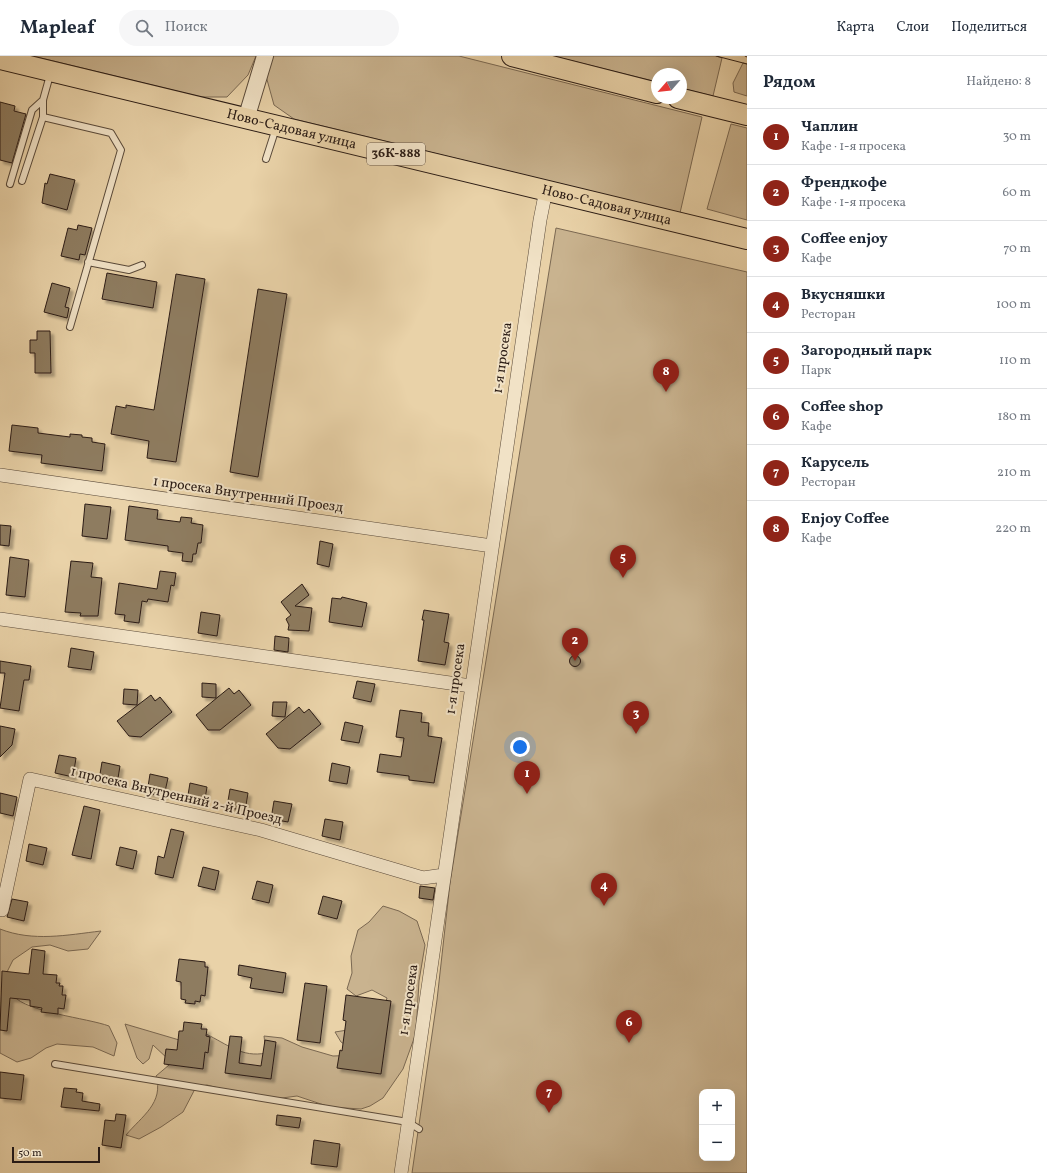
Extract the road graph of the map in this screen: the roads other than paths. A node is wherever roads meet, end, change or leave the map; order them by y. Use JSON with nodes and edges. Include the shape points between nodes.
{"nodes":[{"id":1,"x":266,"y":56,"type":"edge"},
{"id":2,"x":512,"y":56,"type":"edge"},
{"id":3,"x":0,"y":58,"type":"edge"},
{"id":4,"x":51,"y":71,"type":"junction"},
{"id":5,"x":651,"y":91,"type":"edge"},
{"id":6,"x":43,"y":100,"type":"junction"},
{"id":7,"x":687,"y":100,"type":"edge"},
{"id":8,"x":747,"y":115,"type":"edge"},
{"id":9,"x":42,"y":117,"type":"junction"},
{"id":10,"x":246,"y":119,"type":"junction"},
{"id":11,"x":276,"y":126,"type":"junction"},
{"id":12,"x":266,"y":159,"type":"dead end"},
{"id":13,"x":22,"y":181,"type":"dead end"},
{"id":14,"x":10,"y":184,"type":"dead end"},
{"id":15,"x":546,"y":190,"type":"junction"},
{"id":16,"x":747,"y":239,"type":"edge"},
{"id":17,"x":88,"y":262,"type":"junction"},
{"id":18,"x":142,"y":264,"type":"dead end"},
{"id":19,"x":70,"y":327,"type":"dead end"},
{"id":20,"x":0,"y":475,"type":"edge"},
{"id":21,"x":492,"y":546,"type":"junction"},
{"id":22,"x":0,"y":619,"type":"edge"},
{"id":23,"x":471,"y":686,"type":"junction"},
{"id":24,"x":444,"y":875,"type":"junction"},
{"id":25,"x":2,"y":910,"type":"dead end"},
{"id":26,"x":55,"y":1064,"type":"dead end"},
{"id":27,"x":413,"y":1125,"type":"junction"},
{"id":28,"x":401,"y":1173,"type":"edge"}],
"edges":[{"from":1,"to":10,"type":"street"},
{"from":2,"to":5,"type":"main road"},
{"from":3,"to":4,"type":"main road","name":"Ново-Садовая улица","number":"36К-888"},
{"from":4,"to":6,"type":"lane"},
{"from":4,"to":10,"type":"main road","name":"Ново-Садовая улица","number":"36К-888"},
{"from":6,"to":9,"type":"lane"},
{"from":6,"to":14,"type":"lane","via":[[32,110]]},
{"from":7,"to":8,"type":"main road"},
{"from":9,"to":13,"type":"lane"},
{"from":9,"to":17,"type":"lane","via":[[111,133],[121,150]]},
{"from":10,"to":11,"type":"main road","name":"Ново-Садовая улица","number":"36К-888"},
{"from":11,"to":12,"type":"lane"},
{"from":11,"to":15,"type":"main road","name":"Ново-Садовая улица","number":"36К-888"},
{"from":15,"to":16,"type":"main road","name":"Ново-Садовая улица","number":"36К-888"},
{"from":15,"to":21,"type":"street","name":"1-я просека"},
{"from":17,"to":18,"type":"lane","via":[[129,270]]},
{"from":17,"to":19,"type":"lane"},
{"from":20,"to":21,"type":"street","name":"1 просека Внутренний Проезд"},
{"from":21,"to":23,"type":"street","name":"1-я просека"},
{"from":22,"to":23,"type":"street"},
{"from":23,"to":24,"type":"street","name":"1-я просека"},
{"from":24,"to":25,"type":"street","name":"1 просека Внутренний 2-й Проезд","via":[[423,878],[261,830],[30,779]]},
{"from":24,"to":27,"type":"street","name":"1-я просека"},
{"from":26,"to":27,"type":"lane"},
{"from":27,"to":28,"type":"street","name":"1-я просека"}]}
